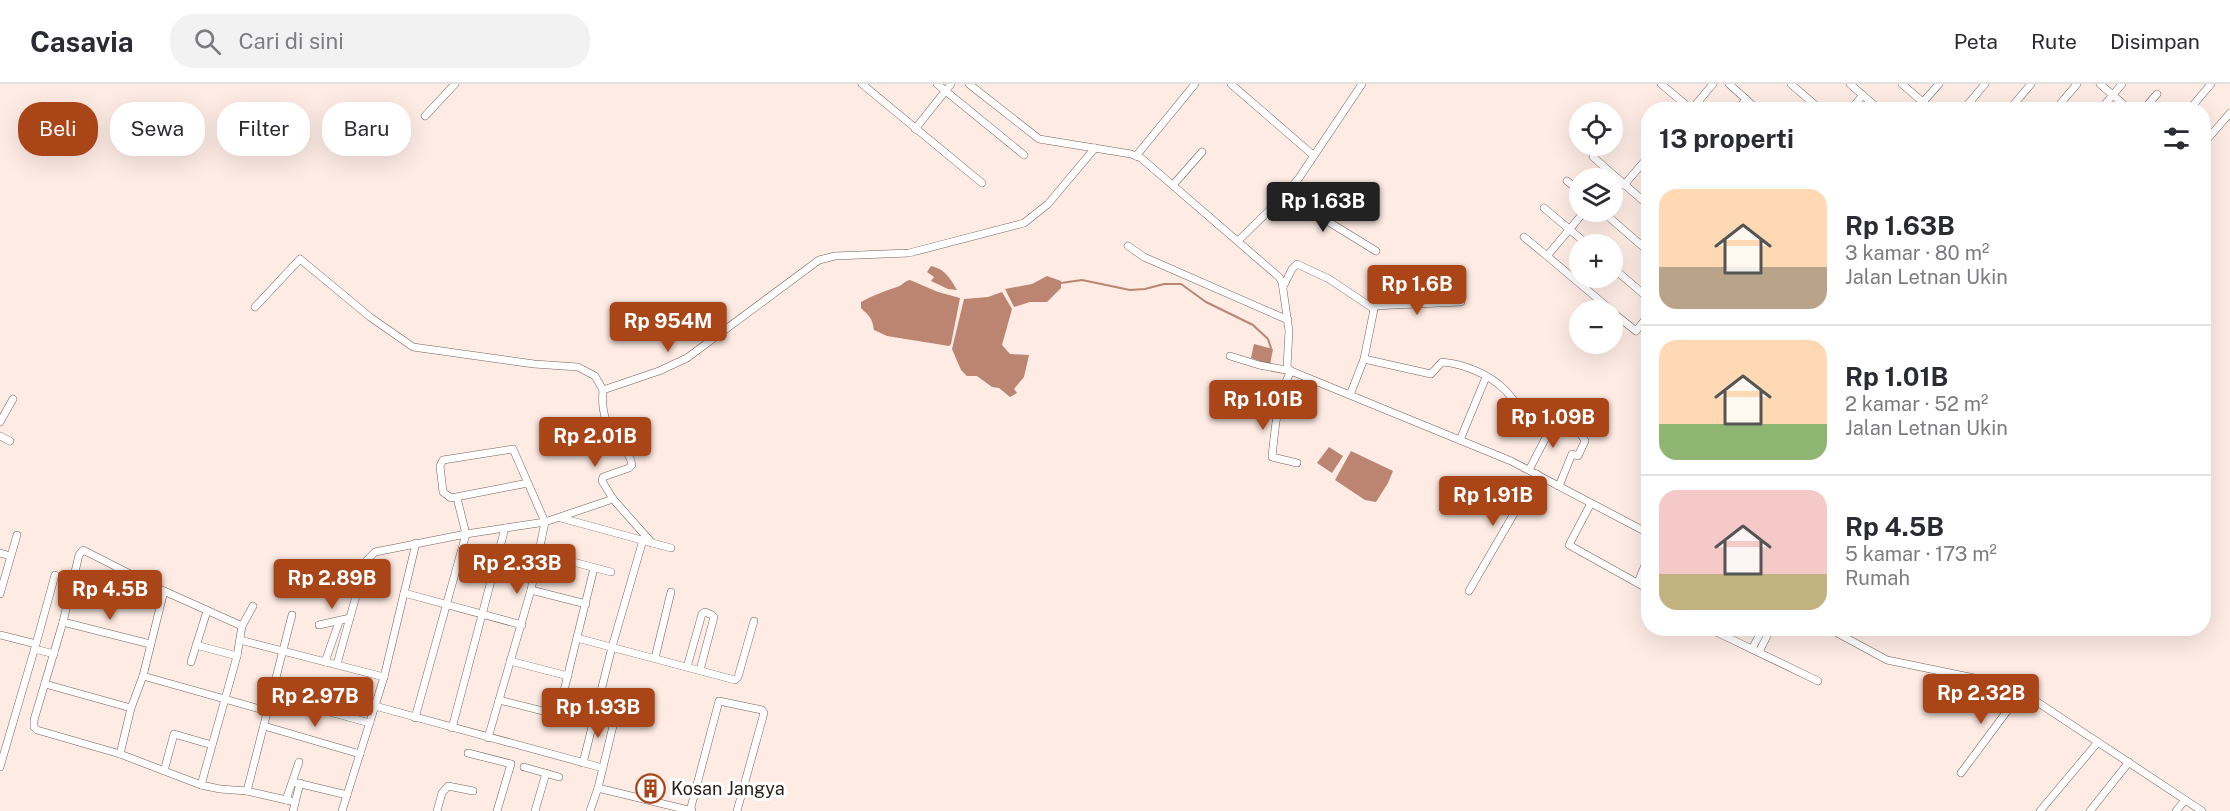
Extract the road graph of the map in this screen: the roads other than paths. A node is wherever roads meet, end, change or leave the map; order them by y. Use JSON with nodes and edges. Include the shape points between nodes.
{"nodes":[{"id":1,"x":455,"y":84,"type":"edge"},
{"id":2,"x":862,"y":84,"type":"edge"},
{"id":3,"x":937,"y":84,"type":"edge"},
{"id":4,"x":951,"y":84,"type":"edge"},
{"id":5,"x":969,"y":84,"type":"edge"},
{"id":6,"x":1195,"y":84,"type":"edge"},
{"id":7,"x":1231,"y":84,"type":"edge"},
{"id":8,"x":1362,"y":84,"type":"edge"},
{"id":9,"x":1662,"y":84,"type":"edge"},
{"id":10,"x":1713,"y":84,"type":"edge"},
{"id":11,"x":1729,"y":84,"type":"edge"},
{"id":12,"x":1791,"y":84,"type":"edge"},
{"id":13,"x":1850,"y":84,"type":"edge"},
{"id":14,"x":1902,"y":84,"type":"edge"},
{"id":15,"x":1939,"y":84,"type":"edge"},
{"id":16,"x":1985,"y":84,"type":"edge"},
{"id":17,"x":2031,"y":84,"type":"edge"},
{"id":18,"x":2077,"y":84,"type":"edge"},
{"id":19,"x":2100,"y":84,"type":"edge"},
{"id":20,"x":2122,"y":84,"type":"edge"},
{"id":21,"x":2211,"y":84,"type":"edge"},
{"id":22,"x":945,"y":91,"type":"junction"},
{"id":23,"x":2112,"y":94,"type":"junction"},
{"id":24,"x":2157,"y":94,"type":"dead end"},
{"id":25,"x":1863,"y":95,"type":"junction"},
{"id":26,"x":1746,"y":99,"type":"junction"},
{"id":27,"x":1682,"y":102,"type":"edge"},
{"id":28,"x":1698,"y":102,"type":"edge"},
{"id":29,"x":1744,"y":102,"type":"edge"},
{"id":30,"x":1749,"y":102,"type":"edge"},
{"id":31,"x":1812,"y":102,"type":"edge"},
{"id":32,"x":1857,"y":102,"type":"edge"},
{"id":33,"x":1871,"y":102,"type":"edge"},
{"id":34,"x":1923,"y":102,"type":"joint"},
{"id":35,"x":1970,"y":102,"type":"edge"},
{"id":36,"x":2016,"y":102,"type":"edge"},
{"id":37,"x":2062,"y":102,"type":"edge"},
{"id":38,"x":2106,"y":102,"type":"edge"},
{"id":39,"x":2121,"y":102,"type":"edge"},
{"id":40,"x":2150,"y":102,"type":"edge"},
{"id":41,"x":2195,"y":102,"type":"edge"},
{"id":42,"x":2230,"y":113,"type":"edge"},
{"id":43,"x":425,"y":116,"type":"dead end"},
{"id":44,"x":915,"y":129,"type":"junction"},
{"id":45,"x":2211,"y":135,"type":"edge"},
{"id":46,"x":1095,"y":148,"type":"junction"},
{"id":47,"x":1202,"y":152,"type":"dead end"},
{"id":48,"x":1024,"y":155,"type":"dead end"},
{"id":49,"x":1313,"y":155,"type":"junction"},
{"id":50,"x":1136,"y":156,"type":"junction"},
{"id":51,"x":1593,"y":157,"type":"dead end"},
{"id":52,"x":1641,"y":165,"type":"edge"},
{"id":53,"x":1604,"y":168,"type":"edge"},
{"id":54,"x":982,"y":183,"type":"dead end"},
{"id":55,"x":1173,"y":185,"type":"junction"},
{"id":56,"x":1624,"y":185,"type":"joint"},
{"id":57,"x":1285,"y":195,"type":"junction"},
{"id":58,"x":1641,"y":199,"type":"edge"},
{"id":59,"x":1544,"y":208,"type":"dead end"},
{"id":60,"x":1575,"y":222,"type":"edge"},
{"id":61,"x":1615,"y":222,"type":"edge"},
{"id":62,"x":1569,"y":229,"type":"junction"},
{"id":63,"x":1575,"y":234,"type":"edge"},
{"id":64,"x":1524,"y":237,"type":"dead end"},
{"id":65,"x":1238,"y":241,"type":"junction"},
{"id":66,"x":1641,"y":245,"type":"edge"},
{"id":67,"x":1128,"y":246,"type":"dead end"},
{"id":68,"x":1376,"y":251,"type":"dead end"},
{"id":69,"x":1547,"y":256,"type":"junction"},
{"id":70,"x":1623,"y":276,"type":"edge"},
{"id":71,"x":1283,"y":287,"type":"junction"},
{"id":72,"x":1641,"y":292,"type":"edge"},
{"id":73,"x":1599,"y":300,"type":"edge"},
{"id":74,"x":1461,"y":302,"type":"dead end"},
{"id":75,"x":1372,"y":306,"type":"junction"},
{"id":76,"x":255,"y":307,"type":"dead end"},
{"id":77,"x":1288,"y":320,"type":"junction"},
{"id":78,"x":1623,"y":320,"type":"edge"},
{"id":79,"x":1641,"y":325,"type":"edge"},
{"id":80,"x":1230,"y":356,"type":"dead end"},
{"id":81,"x":1364,"y":359,"type":"junction"},
{"id":82,"x":1291,"y":371,"type":"junction"},
{"id":83,"x":1486,"y":377,"type":"junction"},
{"id":84,"x":603,"y":390,"type":"junction"},
{"id":85,"x":1350,"y":395,"type":"junction"},
{"id":86,"x":13,"y":399,"type":"dead end"},
{"id":87,"x":1556,"y":418,"type":"junction"},
{"id":88,"x":0,"y":422,"type":"edge"},
{"id":89,"x":0,"y":436,"type":"edge"},
{"id":90,"x":1460,"y":440,"type":"junction"},
{"id":91,"x":10,"y":441,"type":"dead end"},
{"id":92,"x":1297,"y":463,"type":"dead end"},
{"id":93,"x":1529,"y":470,"type":"junction"},
{"id":94,"x":1538,"y":474,"type":"junction"},
{"id":95,"x":528,"y":483,"type":"junction"},
{"id":96,"x":1559,"y":486,"type":"junction"},
{"id":97,"x":457,"y":498,"type":"junction"},
{"id":98,"x":613,"y":499,"type":"junction"},
{"id":99,"x":1591,"y":503,"type":"junction"},
{"id":100,"x":561,"y":518,"type":"junction"},
{"id":101,"x":545,"y":522,"type":"junction"},
{"id":102,"x":1641,"y":527,"type":"edge"},
{"id":103,"x":505,"y":528,"type":"junction"},
{"id":104,"x":465,"y":534,"type":"junction"},
{"id":105,"x":17,"y":535,"type":"dead end"},
{"id":106,"x":643,"y":540,"type":"junction"},
{"id":107,"x":416,"y":543,"type":"junction"},
{"id":108,"x":652,"y":543,"type":"junction"},
{"id":109,"x":670,"y":548,"type":"dead end"},
{"id":110,"x":539,"y":553,"type":"junction"},
{"id":111,"x":594,"y":568,"type":"junction"},
{"id":112,"x":363,"y":571,"type":"junction"},
{"id":113,"x":611,"y":572,"type":"dead end"},
{"id":114,"x":55,"y":575,"type":"dead end"},
{"id":115,"x":1641,"y":575,"type":"edge"},
{"id":116,"x":315,"y":580,"type":"dead end"},
{"id":117,"x":1638,"y":582,"type":"junction"},
{"id":118,"x":1641,"y":584,"type":"edge"},
{"id":119,"x":531,"y":590,"type":"junction"},
{"id":120,"x":164,"y":591,"type":"junction"},
{"id":121,"x":1469,"y":591,"type":"dead end"},
{"id":122,"x":671,"y":592,"type":"dead end"},
{"id":123,"x":404,"y":593,"type":"junction"},
{"id":124,"x":0,"y":594,"type":"edge"},
{"id":125,"x":447,"y":603,"type":"junction"},
{"id":126,"x":586,"y":604,"type":"junction"},
{"id":127,"x":253,"y":606,"type":"dead end"},
{"id":128,"x":207,"y":611,"type":"junction"},
{"id":129,"x":483,"y":614,"type":"junction"},
{"id":130,"x":292,"y":615,"type":"dead end"},
{"id":131,"x":350,"y":618,"type":"junction"},
{"id":132,"x":754,"y":621,"type":"dead end"},
{"id":133,"x":63,"y":622,"type":"junction"},
{"id":134,"x":339,"y":622,"type":"junction"},
{"id":135,"x":319,"y":625,"type":"dead end"},
{"id":136,"x":522,"y":625,"type":"junction"},
{"id":137,"x":242,"y":626,"type":"junction"},
{"id":138,"x":0,"y":635,"type":"edge"},
{"id":139,"x":1725,"y":636,"type":"edge"},
{"id":140,"x":1760,"y":636,"type":"edge"},
{"id":141,"x":1765,"y":636,"type":"edge"},
{"id":142,"x":1843,"y":636,"type":"edge"},
{"id":143,"x":578,"y":638,"type":"junction"},
{"id":144,"x":240,"y":640,"type":"junction"},
{"id":145,"x":150,"y":644,"type":"junction"},
{"id":146,"x":196,"y":645,"type":"junction"},
{"id":147,"x":35,"y":647,"type":"junction"},
{"id":148,"x":612,"y":647,"type":"junction"},
{"id":149,"x":1755,"y":650,"type":"junction"},
{"id":150,"x":284,"y":651,"type":"junction"},
{"id":151,"x":54,"y":654,"type":"junction"},
{"id":152,"x":237,"y":656,"type":"junction"},
{"id":153,"x":655,"y":658,"type":"junction"},
{"id":154,"x":510,"y":661,"type":"junction"},
{"id":155,"x":191,"y":662,"type":"dead end"},
{"id":156,"x":325,"y":662,"type":"junction"},
{"id":157,"x":337,"y":664,"type":"junction"},
{"id":158,"x":687,"y":667,"type":"junction"},
{"id":159,"x":700,"y":670,"type":"junction"},
{"id":160,"x":143,"y":676,"type":"junction"},
{"id":161,"x":568,"y":676,"type":"junction"},
{"id":162,"x":384,"y":677,"type":"junction"},
{"id":163,"x":1818,"y":681,"type":"dead end"},
{"id":164,"x":45,"y":684,"type":"junction"},
{"id":165,"x":2022,"y":691,"type":"junction"},
{"id":166,"x":271,"y":696,"type":"junction"},
{"id":167,"x":620,"y":697,"type":"dead end"},
{"id":168,"x":224,"y":698,"type":"junction"},
{"id":169,"x":499,"y":700,"type":"junction"},
{"id":170,"x":375,"y":706,"type":"junction"},
{"id":171,"x":131,"y":708,"type":"junction"},
{"id":172,"x":267,"y":711,"type":"junction"},
{"id":173,"x":558,"y":715,"type":"junction"},
{"id":174,"x":415,"y":718,"type":"junction"},
{"id":175,"x":572,"y":718,"type":"dead end"},
{"id":176,"x":370,"y":723,"type":"junction"},
{"id":177,"x":264,"y":726,"type":"junction"},
{"id":178,"x":452,"y":728,"type":"junction"},
{"id":179,"x":488,"y":738,"type":"junction"},
{"id":180,"x":2097,"y":742,"type":"junction"},
{"id":181,"x":212,"y":746,"type":"junction"},
{"id":182,"x":468,"y":753,"type":"dead end"},
{"id":183,"x":120,"y":754,"type":"junction"},
{"id":184,"x":360,"y":754,"type":"junction"},
{"id":185,"x":299,"y":762,"type":"dead end"},
{"id":186,"x":2128,"y":762,"type":"junction"},
{"id":187,"x":583,"y":763,"type":"junction"},
{"id":188,"x":0,"y":767,"type":"edge"},
{"id":189,"x":524,"y":767,"type":"dead end"},
{"id":190,"x":599,"y":767,"type":"dead end"},
{"id":191,"x":164,"y":771,"type":"junction"},
{"id":192,"x":546,"y":773,"type":"junction"},
{"id":193,"x":1961,"y":773,"type":"dead end"},
{"id":194,"x":559,"y":777,"type":"dead end"},
{"id":195,"x":296,"y":783,"type":"junction"},
{"id":196,"x":201,"y":785,"type":"junction"},
{"id":197,"x":598,"y":788,"type":"junction"},
{"id":198,"x":247,"y":791,"type":"junction"},
{"id":199,"x":473,"y":791,"type":"dead end"},
{"id":200,"x":347,"y":795,"type":"junction"},
{"id":201,"x":286,"y":800,"type":"junction"},
{"id":202,"x":2185,"y":800,"type":"junction"},
{"id":203,"x":295,"y":802,"type":"junction"},
{"id":204,"x":293,"y":811,"type":"edge"},
{"id":205,"x":342,"y":811,"type":"edge"},
{"id":206,"x":437,"y":811,"type":"edge"},
{"id":207,"x":497,"y":811,"type":"edge"},
{"id":208,"x":535,"y":811,"type":"edge"},
{"id":209,"x":590,"y":811,"type":"edge"},
{"id":210,"x":691,"y":811,"type":"edge"},
{"id":211,"x":737,"y":811,"type":"edge"},
{"id":212,"x":2040,"y":811,"type":"edge"},
{"id":213,"x":2090,"y":811,"type":"edge"},
{"id":214,"x":2176,"y":811,"type":"edge"},
{"id":215,"x":2202,"y":811,"type":"edge"}],
"edges":[{"from":1,"to":43,"type":"street"},
{"from":2,"to":44,"type":"street"},
{"from":3,"to":22,"type":"street"},
{"from":4,"to":22,"type":"street"},
{"from":5,"to":46,"type":"street","via":[[1039,139]]},
{"from":6,"to":50,"type":"street"},
{"from":7,"to":49,"type":"street"},
{"from":8,"to":49,"type":"street"},
{"from":9,"to":27,"type":"street"},
{"from":10,"to":28,"type":"street"},
{"from":11,"to":26,"type":"street"},
{"from":12,"to":31,"type":"street"},
{"from":13,"to":25,"type":"street"},
{"from":14,"to":34,"type":"street"},
{"from":15,"to":34,"type":"street"},
{"from":16,"to":35,"type":"street"},
{"from":17,"to":36,"type":"street"},
{"from":18,"to":37,"type":"street"},
{"from":19,"to":23,"type":"street"},
{"from":20,"to":23,"type":"street"},
{"from":21,"to":41,"type":"street"},
{"from":22,"to":44,"type":"street"},
{"from":22,"to":48,"type":"street"},
{"from":23,"to":38,"type":"street"},
{"from":23,"to":39,"type":"street"},
{"from":24,"to":40,"type":"street"},
{"from":25,"to":32,"type":"street"},
{"from":25,"to":33,"type":"street"},
{"from":26,"to":29,"type":"street"},
{"from":26,"to":30,"type":"street"},
{"from":42,"to":45,"type":"street"},
{"from":44,"to":54,"type":"street"},
{"from":46,"to":50,"type":"street"},
{"from":46,"to":84,"type":"street","via":[[1048,204],[1024,223],[909,253],[827,257],[812,264],[687,358]]},
{"from":47,"to":55,"type":"street"},
{"from":49,"to":57,"type":"street"},
{"from":50,"to":55,"type":"street"},
{"from":51,"to":53,"type":"street"},
{"from":52,"to":56,"type":"street"},
{"from":55,"to":65,"type":"street"},
{"from":56,"to":58,"type":"street"},
{"from":57,"to":65,"type":"street"},
{"from":57,"to":68,"type":"street"},
{"from":59,"to":62,"type":"street"},
{"from":60,"to":62,"type":"street"},
{"from":61,"to":66,"type":"street"},
{"from":62,"to":63,"type":"street"},
{"from":62,"to":69,"type":"street"},
{"from":64,"to":69,"type":"street"},
{"from":65,"to":71,"type":"street","via":[[1279,277]]},
{"from":67,"to":77,"type":"street","via":[[1144,257]]},
{"from":69,"to":73,"type":"street"},
{"from":70,"to":72,"type":"street"},
{"from":71,"to":75,"type":"street","via":[[1297,264]]},
{"from":71,"to":77,"type":"street"},
{"from":74,"to":75,"type":"street"},
{"from":75,"to":81,"type":"street"},
{"from":76,"to":84,"type":"street","via":[[300,259],[413,347],[578,367],[595,376]]},
{"from":77,"to":82,"type":"street","via":[[1287,367]]},
{"from":78,"to":79,"type":"street","via":[[1636,331]]},
{"from":80,"to":82,"type":"street"},
{"from":81,"to":83,"type":"street","via":[[1431,374],[1439,363],[1455,363]]},
{"from":81,"to":85,"type":"street"},
{"from":82,"to":85,"type":"street"},
{"from":82,"to":92,"type":"street","via":[[1281,398],[1272,457]]},
{"from":83,"to":87,"type":"street","via":[[1504,388],[1518,406]]},
{"from":83,"to":90,"type":"street"},
{"from":84,"to":98,"type":"street","via":[[608,427],[628,453],[632,465],[602,478]]},
{"from":85,"to":90,"type":"street"},
{"from":86,"to":88,"type":"street"},
{"from":87,"to":93,"type":"street"},
{"from":87,"to":96,"type":"street","via":[[1567,422],[1585,441],[1578,456],[1572,454]]},
{"from":89,"to":91,"type":"street"},
{"from":90,"to":93,"type":"street"},
{"from":93,"to":94,"type":"street"},
{"from":94,"to":96,"type":"street"},
{"from":94,"to":121,"type":"street"},
{"from":95,"to":97,"type":"street"},
{"from":95,"to":97,"type":"street","via":[[511,448],[443,460],[443,492]]},
{"from":95,"to":101,"type":"street"},
{"from":96,"to":99,"type":"street"},
{"from":97,"to":104,"type":"street"},
{"from":98,"to":100,"type":"street"},
{"from":98,"to":108,"type":"street"},
{"from":99,"to":102,"type":"street"},
{"from":99,"to":117,"type":"street","via":[[1569,545]]},
{"from":100,"to":101,"type":"street"},
{"from":100,"to":106,"type":"street"},
{"from":101,"to":103,"type":"street"},
{"from":101,"to":110,"type":"street"},
{"from":103,"to":104,"type":"street"},
{"from":103,"to":129,"type":"street"},
{"from":104,"to":107,"type":"street"},
{"from":104,"to":125,"type":"street"},
{"from":105,"to":124,"type":"street"},
{"from":106,"to":108,"type":"street"},
{"from":106,"to":148,"type":"street"},
{"from":107,"to":112,"type":"street","via":[[375,552]]},
{"from":107,"to":123,"type":"street"},
{"from":108,"to":109,"type":"street"},
{"from":110,"to":111,"type":"street"},
{"from":110,"to":119,"type":"street"},
{"from":111,"to":113,"type":"street"},
{"from":111,"to":126,"type":"street"},
{"from":112,"to":116,"type":"street"},
{"from":112,"to":131,"type":"street"},
{"from":114,"to":147,"type":"street"},
{"from":115,"to":117,"type":"street"},
{"from":117,"to":118,"type":"street"},
{"from":119,"to":126,"type":"street"},
{"from":119,"to":136,"type":"street"},
{"from":120,"to":128,"type":"street"},
{"from":120,"to":133,"type":"street","via":[[83,550]]},
{"from":120,"to":145,"type":"street"},
{"from":122,"to":153,"type":"street"},
{"from":123,"to":125,"type":"street"},
{"from":123,"to":162,"type":"street"},
{"from":125,"to":129,"type":"street"},
{"from":125,"to":174,"type":"street"},
{"from":126,"to":143,"type":"street"},
{"from":127,"to":137,"type":"street"},
{"from":128,"to":137,"type":"street"},
{"from":128,"to":146,"type":"street"},
{"from":129,"to":136,"type":"street"},
{"from":129,"to":178,"type":"street"},
{"from":130,"to":150,"type":"street"},
{"from":131,"to":134,"type":"street"},
{"from":131,"to":157,"type":"street"},
{"from":132,"to":159,"type":"street","via":[[736,679]]},
{"from":133,"to":145,"type":"street"},
{"from":133,"to":151,"type":"street"},
{"from":134,"to":135,"type":"street"},
{"from":134,"to":156,"type":"street"},
{"from":136,"to":154,"type":"street"},
{"from":137,"to":144,"type":"street"},
{"from":138,"to":147,"type":"street"},
{"from":139,"to":149,"type":"street"},
{"from":140,"to":149,"type":"street"},
{"from":141,"to":149,"type":"street"},
{"from":142,"to":165,"type":"street","via":[[1887,660],[2008,684]]},
{"from":143,"to":148,"type":"street"},
{"from":143,"to":161,"type":"street"},
{"from":144,"to":150,"type":"street"},
{"from":144,"to":152,"type":"street"},
{"from":145,"to":160,"type":"street"},
{"from":146,"to":152,"type":"street"},
{"from":146,"to":155,"type":"street"},
{"from":147,"to":151,"type":"street"},
{"from":147,"to":188,"type":"street"},
{"from":148,"to":153,"type":"street"},
{"from":148,"to":187,"type":"street"},
{"from":149,"to":163,"type":"street"},
{"from":150,"to":156,"type":"street"},
{"from":150,"to":166,"type":"street"},
{"from":151,"to":164,"type":"street"},
{"from":152,"to":168,"type":"street"},
{"from":153,"to":158,"type":"street"},
{"from":154,"to":161,"type":"street"},
{"from":154,"to":169,"type":"street"},
{"from":156,"to":157,"type":"street"},
{"from":157,"to":162,"type":"street"},
{"from":158,"to":159,"type":"street"},
{"from":158,"to":159,"type":"street","via":[[705,612],[714,617]]},
{"from":160,"to":168,"type":"street"},
{"from":160,"to":171,"type":"street"},
{"from":161,"to":173,"type":"street"},
{"from":162,"to":170,"type":"street"},
{"from":164,"to":171,"type":"street"},
{"from":164,"to":183,"type":"street","via":[[34,720],[37,730]]},
{"from":165,"to":180,"type":"street"},
{"from":165,"to":193,"type":"street"},
{"from":166,"to":172,"type":"street"},
{"from":166,"to":176,"type":"street"},
{"from":167,"to":197,"type":"street"},
{"from":168,"to":172,"type":"street"},
{"from":168,"to":181,"type":"street"},
{"from":169,"to":173,"type":"street"},
{"from":169,"to":179,"type":"street"},
{"from":170,"to":174,"type":"street"},
{"from":170,"to":176,"type":"street"},
{"from":171,"to":183,"type":"street"},
{"from":172,"to":177,"type":"street"},
{"from":173,"to":175,"type":"street"},
{"from":174,"to":178,"type":"street"},
{"from":176,"to":184,"type":"street"},
{"from":177,"to":184,"type":"street"},
{"from":177,"to":198,"type":"street"},
{"from":178,"to":179,"type":"street"},
{"from":179,"to":187,"type":"street"},
{"from":180,"to":186,"type":"street"},
{"from":180,"to":212,"type":"street"},
{"from":181,"to":191,"type":"street","via":[[174,734]]},
{"from":181,"to":196,"type":"street"},
{"from":182,"to":207,"type":"street","via":[[511,764]]},
{"from":183,"to":191,"type":"street"},
{"from":184,"to":200,"type":"street"},
{"from":185,"to":195,"type":"street"},
{"from":186,"to":202,"type":"street"},
{"from":186,"to":213,"type":"street"},
{"from":187,"to":190,"type":"street"},
{"from":189,"to":192,"type":"street"},
{"from":191,"to":196,"type":"street"},
{"from":192,"to":194,"type":"street"},
{"from":192,"to":208,"type":"street"},
{"from":195,"to":200,"type":"street"},
{"from":195,"to":201,"type":"street"},
{"from":195,"to":203,"type":"street"},
{"from":196,"to":198,"type":"street"},
{"from":197,"to":209,"type":"street"},
{"from":197,"to":210,"type":"street"},
{"from":198,"to":201,"type":"street"},
{"from":199,"to":206,"type":"street","via":[[448,786]]},
{"from":200,"to":205,"type":"street"},
{"from":201,"to":203,"type":"street"},
{"from":202,"to":214,"type":"street"},
{"from":202,"to":215,"type":"street"},
{"from":203,"to":204,"type":"street"},
{"from":210,"to":211,"type":"street","via":[[719,701],[764,713]]}]}
